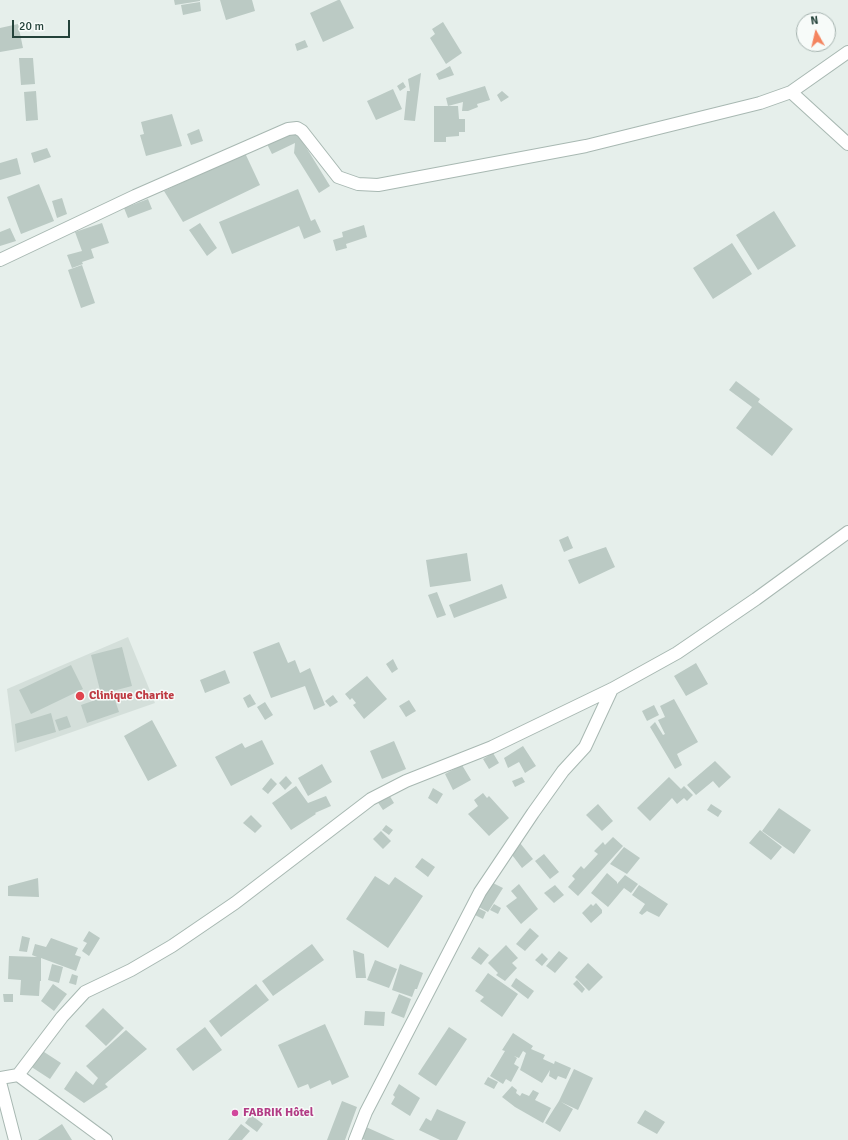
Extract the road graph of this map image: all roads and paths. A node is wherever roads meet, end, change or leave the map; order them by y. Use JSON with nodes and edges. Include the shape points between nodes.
{"nodes":[{"id":1,"x":848,"y":52,"type":"edge"},
{"id":2,"x":791,"y":92,"type":"junction"},
{"id":3,"x":848,"y":144,"type":"edge"},
{"id":4,"x":0,"y":260,"type":"edge"},
{"id":5,"x":847,"y":531,"type":"edge"},
{"id":6,"x":612,"y":690,"type":"junction"},
{"id":7,"x":18,"y":1075,"type":"junction"},
{"id":8,"x":0,"y":1078,"type":"edge"},
{"id":9,"x":0,"y":1082,"type":"edge"},
{"id":10,"x":15,"y":1140,"type":"edge"},
{"id":11,"x":106,"y":1140,"type":"edge"},
{"id":12,"x":355,"y":1140,"type":"edge"}],
"edges":[{"from":1,"to":2,"type":"street"},
{"from":2,"to":3,"type":"street"},
{"from":2,"to":4,"type":"street","via":[[760,103],[586,146],[378,185],[358,184],[338,177],[302,131],[297,128],[288,129],[135,196]]},
{"from":5,"to":6,"type":"street","via":[[677,654]]},
{"from":6,"to":7,"type":"street","via":[[492,747],[406,781],[372,799],[236,903],[131,970],[85,992],[62,1017]]},
{"from":6,"to":12,"type":"street","via":[[585,747],[563,771],[480,892],[366,1112]]},
{"from":7,"to":8,"type":"street"},
{"from":7,"to":11,"type":"street"},
{"from":9,"to":10,"type":"street"}]}
